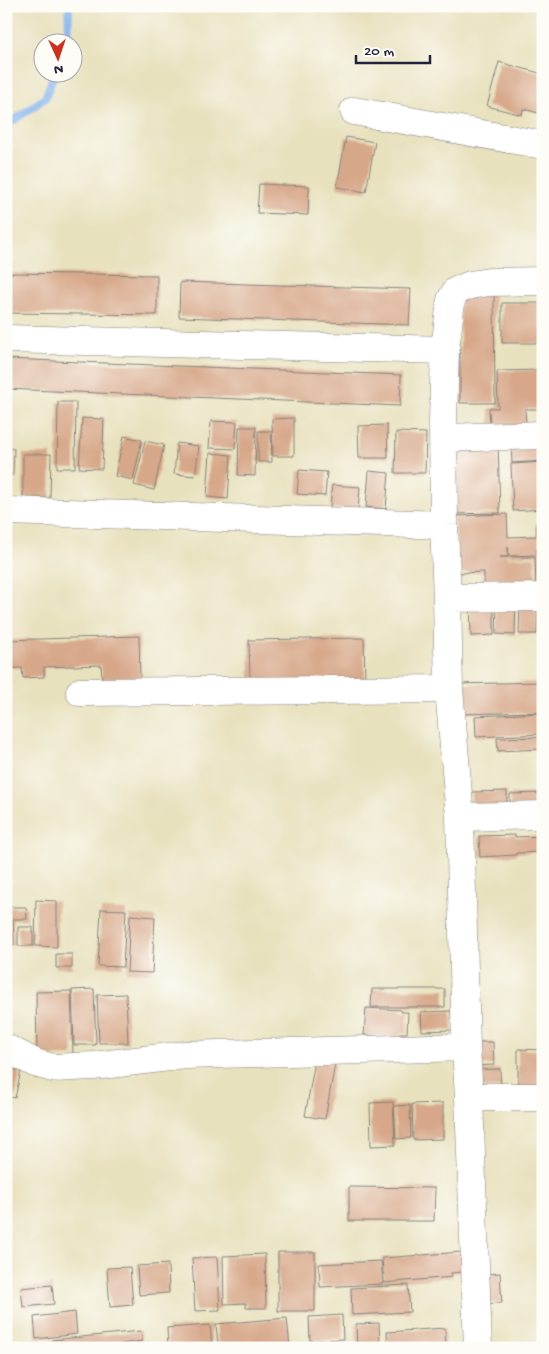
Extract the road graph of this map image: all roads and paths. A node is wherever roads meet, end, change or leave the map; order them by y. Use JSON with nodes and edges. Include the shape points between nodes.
{"nodes":[{"id":1,"x":354,"y":111,"type":"dead end"},
{"id":2,"x":543,"y":145,"type":"edge"},
{"id":3,"x":543,"y":282,"type":"edge"},
{"id":4,"x":6,"y":339,"type":"edge"},
{"id":5,"x":445,"y":350,"type":"junction"},
{"id":6,"x":543,"y":435,"type":"edge"},
{"id":7,"x":444,"y":438,"type":"junction"},
{"id":8,"x":6,"y":511,"type":"edge"},
{"id":9,"x":444,"y":525,"type":"junction"},
{"id":10,"x":543,"y":597,"type":"edge"},
{"id":11,"x":448,"y":598,"type":"junction"},
{"id":12,"x":449,"y":689,"type":"junction"},
{"id":13,"x":80,"y":692,"type":"dead end"},
{"id":14,"x":543,"y":815,"type":"edge"},
{"id":15,"x":460,"y":817,"type":"junction"},
{"id":16,"x":466,"y":1047,"type":"junction"},
{"id":17,"x":6,"y":1048,"type":"edge"},
{"id":18,"x":469,"y":1097,"type":"junction"},
{"id":19,"x":543,"y":1097,"type":"edge"},
{"id":20,"x":478,"y":1348,"type":"edge"}],
"edges":[{"from":1,"to":2,"type":"street"},
{"from":3,"to":5,"type":"street","via":[[490,282],[456,291],[451,300]]},
{"from":4,"to":5,"type":"street"},
{"from":5,"to":7,"type":"street"},
{"from":6,"to":7,"type":"street"},
{"from":7,"to":9,"type":"street"},
{"from":8,"to":9,"type":"street"},
{"from":9,"to":11,"type":"street"},
{"from":10,"to":11,"type":"street"},
{"from":11,"to":12,"type":"street"},
{"from":12,"to":13,"type":"street"},
{"from":12,"to":15,"type":"street"},
{"from":14,"to":15,"type":"street"},
{"from":15,"to":16,"type":"street"},
{"from":16,"to":17,"type":"street","via":[[186,1055],[53,1068]]},
{"from":16,"to":18,"type":"street"},
{"from":18,"to":19,"type":"street"},
{"from":18,"to":20,"type":"street"}]}
